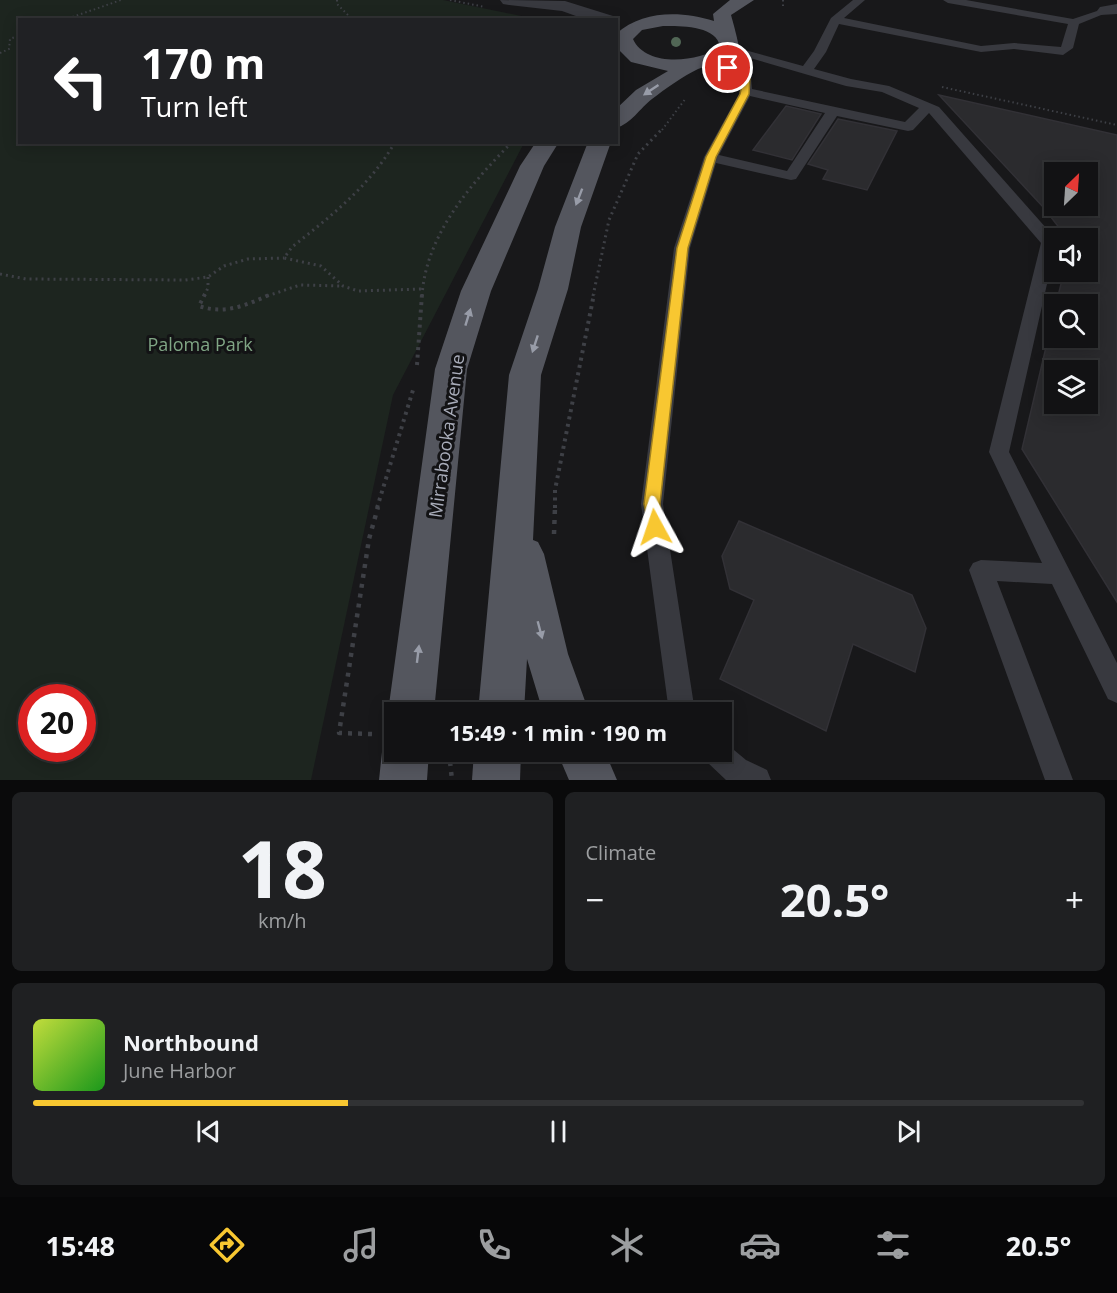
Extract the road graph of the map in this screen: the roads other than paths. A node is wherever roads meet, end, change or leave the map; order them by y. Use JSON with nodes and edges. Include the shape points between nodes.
{"nodes":[{"id":1,"x":500,"y":0,"type":"edge"},
{"id":2,"x":509,"y":0,"type":"edge"},
{"id":3,"x":744,"y":0,"type":"edge"},
{"id":4,"x":860,"y":0,"type":"edge"},
{"id":5,"x":948,"y":0,"type":"edge"},
{"id":6,"x":697,"y":7,"type":"dead end"},
{"id":7,"x":1111,"y":10,"type":"edge"},
{"id":8,"x":561,"y":18,"type":"edge"},
{"id":9,"x":600,"y":18,"type":"edge"},
{"id":10,"x":680,"y":20,"type":"junction"},
{"id":11,"x":835,"y":20,"type":"junction"},
{"id":12,"x":1074,"y":22,"type":"junction"},
{"id":13,"x":622,"y":43,"type":"edge"},
{"id":14,"x":724,"y":48,"type":"junction"},
{"id":15,"x":691,"y":65,"type":"junction"},
{"id":16,"x":806,"y":71,"type":"junction"},
{"id":17,"x":745,"y":91,"type":"junction"},
{"id":18,"x":927,"y":107,"type":"junction"},
{"id":19,"x":833,"y":111,"type":"junction"},
{"id":20,"x":618,"y":119,"type":"edge"},
{"id":21,"x":547,"y":144,"type":"edge"},
{"id":22,"x":599,"y":144,"type":"edge"},
{"id":23,"x":711,"y":157,"type":"junction"},
{"id":24,"x":515,"y":511,"type":"junction"},
{"id":25,"x":1060,"y":574,"type":"junction"},
{"id":26,"x":1117,"y":690,"type":"edge"},
{"id":27,"x":404,"y":702,"type":"edge"},
{"id":28,"x":502,"y":702,"type":"edge"},
{"id":29,"x":562,"y":702,"type":"edge"},
{"id":30,"x":681,"y":702,"type":"edge"},
{"id":31,"x":402,"y":762,"type":"edge"},
{"id":32,"x":497,"y":762,"type":"edge"},
{"id":33,"x":585,"y":762,"type":"edge"},
{"id":34,"x":728,"y":762,"type":"edge"},
{"id":35,"x":403,"y":780,"type":"edge"},
{"id":36,"x":496,"y":780,"type":"edge"},
{"id":37,"x":593,"y":780,"type":"edge"},
{"id":38,"x":757,"y":780,"type":"edge"},
{"id":39,"x":1059,"y":780,"type":"edge"}],
"edges":[{"from":1,"to":8,"type":"street"},
{"from":2,"to":9,"type":"street","via":[[565,6]]},
{"from":3,"to":14,"type":"main road","via":[[722,14]]},
{"from":4,"to":11,"type":"lane"},
{"from":5,"to":12,"type":"lane"},
{"from":6,"to":10,"type":"main road"},
{"from":7,"to":12,"type":"lane"},
{"from":10,"to":13,"type":"main road","via":[[636,26]]},
{"from":10,"to":14,"type":"main road","via":[[706,25]]},
{"from":11,"to":12,"type":"lane","via":[[981,49],[1014,46],[1063,51]]},
{"from":11,"to":16,"type":"lane","via":[[824,46]]},
{"from":13,"to":15,"type":"main road","via":[[656,63]]},
{"from":14,"to":15,"type":"main road"},
{"from":14,"to":16,"type":"lane"},
{"from":14,"to":17,"type":"lane","via":[[747,79]]},
{"from":15,"to":20,"type":"main road","one_way":true,"via":[[644,95]]},
{"from":16,"to":18,"type":"lane","via":[[885,89]]},
{"from":17,"to":19,"type":"lane"},
{"from":17,"to":23,"type":"lane"},
{"from":18,"to":19,"type":"lane","via":[[908,127]]},
{"from":18,"to":25,"type":"lane","via":[[934,110],[1049,242],[999,452]]},
{"from":19,"to":23,"type":"lane","via":[[791,176]]},
{"from":27,"to":21,"type":"main road","name":"Mirrabooka Avenue","one_way":true,"via":[[451,369],[476,291],[532,166]]},
{"from":22,"to":24,"type":"main road","one_way":true,"via":[[568,227],[525,375]]},
{"from":23,"to":30,"type":"lane","via":[[682,248],[652,504]]},
{"from":24,"to":28,"type":"main road"},
{"from":24,"to":29,"type":"main road","one_way":true,"via":[[538,625]]},
{"from":25,"to":26,"type":"lane"},
{"from":25,"to":39,"type":"lane","via":[[981,570]]},
{"from":31,"to":35,"type":"main road","name":"Mirrabooka Avenue"},
{"from":32,"to":36,"type":"main road"},
{"from":33,"to":37,"type":"main road"},
{"from":34,"to":38,"type":"lane"}]}
